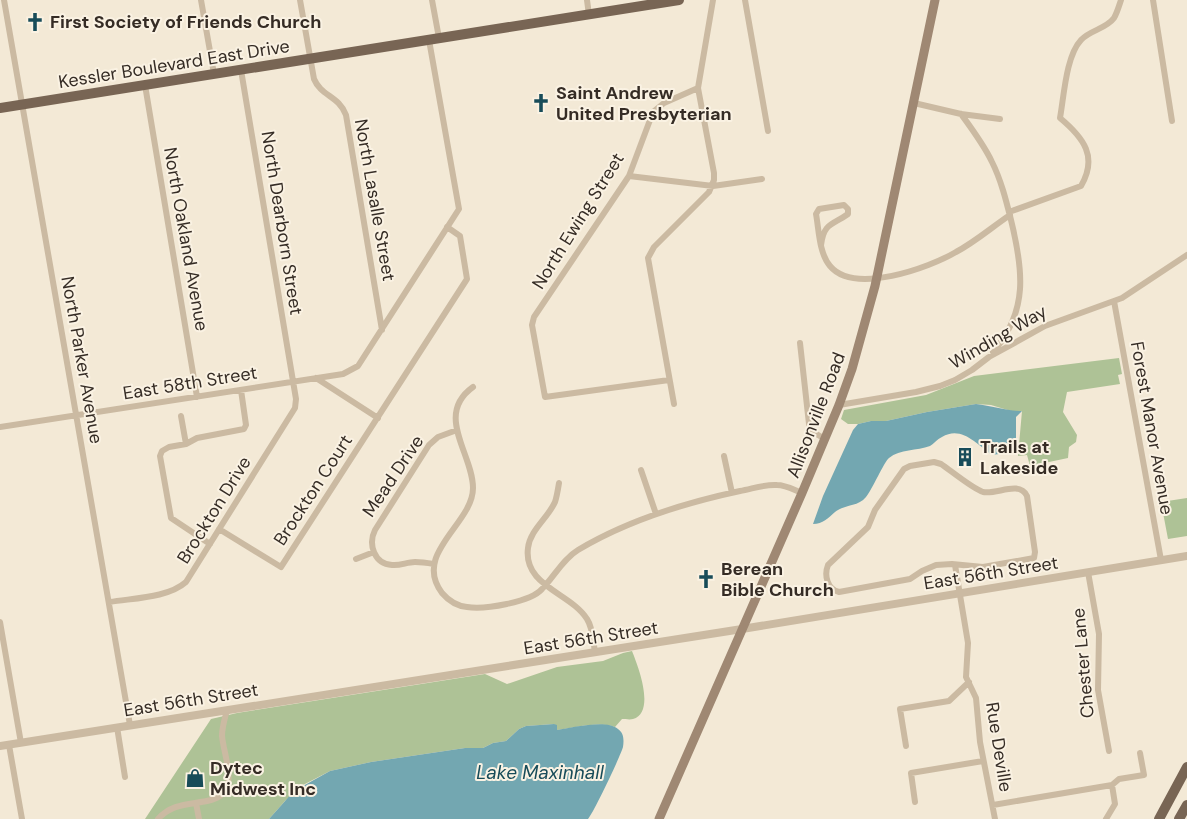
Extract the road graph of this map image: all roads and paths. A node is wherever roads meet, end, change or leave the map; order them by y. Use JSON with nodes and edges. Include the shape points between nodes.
{"nodes":[{"id":1,"x":4,"y":0,"type":"edge"},
{"id":2,"x":202,"y":0,"type":"edge"},
{"id":3,"x":300,"y":0,"type":"edge"},
{"id":4,"x":432,"y":0,"type":"edge"},
{"id":5,"x":586,"y":0,"type":"edge"},
{"id":6,"x":678,"y":0,"type":"edge"},
{"id":7,"x":713,"y":0,"type":"edge"},
{"id":8,"x":745,"y":0,"type":"edge"},
{"id":9,"x":935,"y":0,"type":"edge"},
{"id":10,"x":1121,"y":0,"type":"edge"},
{"id":11,"x":1153,"y":0,"type":"edge"},
{"id":12,"x":654,"y":2,"type":"edge"},
{"id":13,"x":589,"y":15,"type":"junction"},
{"id":14,"x":434,"y":39,"type":"junction"},
{"id":15,"x":310,"y":59,"type":"junction"},
{"id":16,"x":241,"y":70,"type":"junction"},
{"id":17,"x":214,"y":74,"type":"junction"},
{"id":18,"x":145,"y":85,"type":"junction"},
{"id":19,"x":698,"y":88,"type":"junction"},
{"id":20,"x":914,"y":103,"type":"junction"},
{"id":21,"x":23,"y":104,"type":"junction"},
{"id":22,"x":0,"y":108,"type":"edge"},
{"id":23,"x":962,"y":114,"type":"junction"},
{"id":24,"x":1000,"y":119,"type":"dead end"},
{"id":25,"x":1172,"y":121,"type":"dead end"},
{"id":26,"x":768,"y":132,"type":"dead end"},
{"id":27,"x":629,"y":176,"type":"junction"},
{"id":28,"x":762,"y":179,"type":"dead end"},
{"id":29,"x":713,"y":186,"type":"junction"},
{"id":30,"x":1009,"y":214,"type":"junction"},
{"id":31,"x":447,"y":227,"type":"junction"},
{"id":32,"x":821,"y":245,"type":"junction"},
{"id":33,"x":1187,"y":255,"type":"edge"},
{"id":34,"x":877,"y":277,"type":"junction"},
{"id":35,"x":1114,"y":301,"type":"junction"},
{"id":36,"x":382,"y":330,"type":"junction"},
{"id":37,"x":800,"y":342,"type":"dead end"},
{"id":38,"x":989,"y":357,"type":"junction"},
{"id":39,"x":316,"y":378,"type":"junction"},
{"id":40,"x":669,"y":380,"type":"junction"},
{"id":41,"x":293,"y":382,"type":"junction"},
{"id":42,"x":473,"y":387,"type":"dead end"},
{"id":43,"x":241,"y":390,"type":"junction"},
{"id":44,"x":197,"y":397,"type":"junction"},
{"id":45,"x":674,"y":404,"type":"dead end"},
{"id":46,"x":839,"y":405,"type":"junction"},
{"id":47,"x":77,"y":416,"type":"junction"},
{"id":48,"x":181,"y":416,"type":"dead end"},
{"id":49,"x":378,"y":418,"type":"junction"},
{"id":50,"x":0,"y":427,"type":"edge"},
{"id":51,"x":458,"y":430,"type":"junction"},
{"id":52,"x":825,"y":439,"type":"junction"},
{"id":53,"x":186,"y":444,"type":"junction"},
{"id":54,"x":724,"y":456,"type":"dead end"},
{"id":55,"x":641,"y":470,"type":"dead end"},
{"id":56,"x":559,"y":483,"type":"dead end"},
{"id":57,"x":732,"y":493,"type":"junction"},
{"id":58,"x":802,"y":493,"type":"junction"},
{"id":59,"x":656,"y":514,"type":"junction"},
{"id":60,"x":219,"y":529,"type":"junction"},
{"id":61,"x":210,"y":544,"type":"junction"},
{"id":62,"x":374,"y":552,"type":"junction"},
{"id":63,"x":1187,"y":556,"type":"edge"},
{"id":64,"x":356,"y":559,"type":"dead end"},
{"id":65,"x":1161,"y":560,"type":"junction"},
{"id":66,"x":434,"y":564,"type":"junction"},
{"id":67,"x":955,"y":565,"type":"junction"},
{"id":68,"x":1088,"y":572,"type":"junction"},
{"id":69,"x":546,"y":585,"type":"junction"},
{"id":70,"x":959,"y":594,"type":"junction"},
{"id":71,"x":110,"y":602,"type":"junction"},
{"id":72,"x":0,"y":622,"type":"edge"},
{"id":73,"x":742,"y":630,"type":"junction"},
{"id":74,"x":595,"y":652,"type":"junction"},
{"id":75,"x":969,"y":682,"type":"junction"},
{"id":76,"x":227,"y":710,"type":"junction"},
{"id":77,"x":130,"y":725,"type":"junction"},
{"id":78,"x":117,"y":727,"type":"junction"},
{"id":79,"x":21,"y":743,"type":"junction"},
{"id":80,"x":9,"y":744,"type":"junction"},
{"id":81,"x":0,"y":746,"type":"edge"},
{"id":82,"x":906,"y":746,"type":"dead end"},
{"id":83,"x":1109,"y":751,"type":"dead end"},
{"id":84,"x":1140,"y":753,"type":"dead end"},
{"id":85,"x":982,"y":760,"type":"junction"},
{"id":86,"x":1187,"y":767,"type":"edge"},
{"id":87,"x":125,"y":777,"type":"dead end"},
{"id":88,"x":1112,"y":786,"type":"junction"},
{"id":89,"x":916,"y":802,"type":"dead end"},
{"id":90,"x":196,"y":803,"type":"junction"},
{"id":91,"x":993,"y":805,"type":"junction"},
{"id":92,"x":1187,"y":805,"type":"edge"},
{"id":93,"x":22,"y":819,"type":"edge"},
{"id":94,"x":158,"y":819,"type":"edge"},
{"id":95,"x":199,"y":819,"type":"edge"},
{"id":96,"x":659,"y":819,"type":"edge"},
{"id":97,"x":995,"y":819,"type":"edge"},
{"id":98,"x":1106,"y":819,"type":"edge"},
{"id":99,"x":1159,"y":819,"type":"edge"},
{"id":100,"x":1179,"y":819,"type":"edge"}],
"edges":[{"from":1,"to":21,"type":"street","name":"North Parker Avenue"},
{"from":2,"to":17,"type":"street"},
{"from":3,"to":15,"type":"street","name":"North Lasalle Street"},
{"from":4,"to":14,"type":"street"},
{"from":5,"to":13,"type":"street"},
{"from":6,"to":12,"type":"main road","name":"Kessler Boulevard East Drive"},
{"from":7,"to":19,"type":"street"},
{"from":8,"to":26,"type":"street"},
{"from":9,"to":20,"type":"main road","name":"Allisonville Road"},
{"from":10,"to":30,"type":"street","via":[[1113,19],[1077,44],[1066,81],[1060,118],[1085,146],[1090,166],[1087,176],[1081,186]]},
{"from":11,"to":25,"type":"street"},
{"from":12,"to":13,"type":"main road","name":"Kessler Boulevard East Drive"},
{"from":13,"to":14,"type":"main road","name":"Kessler Boulevard East Drive"},
{"from":14,"to":15,"type":"main road","name":"Kessler Boulevard East Drive"},
{"from":14,"to":31,"type":"street","via":[[459,209]]},
{"from":15,"to":16,"type":"main road","name":"Kessler Boulevard East Drive"},
{"from":15,"to":36,"type":"street","name":"North Lasalle Street","via":[[316,83],[338,101],[346,115]]},
{"from":16,"to":17,"type":"main road","name":"Kessler Boulevard East Drive"},
{"from":16,"to":41,"type":"street","name":"North Dearborn Street"},
{"from":17,"to":18,"type":"main road","name":"Kessler Boulevard East Drive"},
{"from":18,"to":21,"type":"main road","name":"Kessler Boulevard East Drive"},
{"from":18,"to":44,"type":"street","name":"North Oakland Avenue"},
{"from":19,"to":27,"type":"street","name":"North Ewing Street","via":[[664,102],[653,112]]},
{"from":19,"to":29,"type":"street","via":[[714,173]]},
{"from":20,"to":23,"type":"street"},
{"from":20,"to":34,"type":"main road","name":"Allisonville Road"},
{"from":21,"to":22,"type":"main road","name":"Kessler Boulevard East Drive"},
{"from":21,"to":47,"type":"street","name":"North Parker Avenue"},
{"from":23,"to":24,"type":"street"},
{"from":23,"to":30,"type":"street","via":[[992,161]]},
{"from":27,"to":29,"type":"street"},
{"from":27,"to":40,"type":"street","name":"North Ewing Street","via":[[533,320],[545,397]]},
{"from":28,"to":29,"type":"street"},
{"from":29,"to":40,"type":"street","via":[[654,246],[649,257]]},
{"from":30,"to":34,"type":"street","via":[[955,253],[923,268]]},
{"from":30,"to":38,"type":"street","via":[[1021,265],[1020,297],[1006,334]]},
{"from":31,"to":36,"type":"street"},
{"from":31,"to":49,"type":"street","name":"Brockton Court","via":[[460,236],[467,279]]},
{"from":32,"to":32,"type":"street","via":[[830,225],[848,214],[846,206],[818,210]]},
{"from":32,"to":34,"type":"street","via":[[827,263],[839,274],[851,278]]},
{"from":33,"to":35,"type":"street","name":"Winding Way"},
{"from":34,"to":46,"type":"main road","name":"Allisonville Road","via":[[862,338]]},
{"from":35,"to":38,"type":"street","name":"Winding Way","via":[[1051,323]]},
{"from":35,"to":65,"type":"street","name":"Forest Manor Avenue"},
{"from":36,"to":39,"type":"street","name":"East 58th Street","via":[[353,369]]},
{"from":37,"to":52,"type":"street","via":[[809,424]]},
{"from":38,"to":46,"type":"street","name":"Winding Way","via":[[968,373],[940,386]]},
{"from":39,"to":41,"type":"street","name":"East 58th Street"},
{"from":39,"to":49,"type":"street"},
{"from":40,"to":45,"type":"street"},
{"from":41,"to":43,"type":"street","name":"East 58th Street"},
{"from":41,"to":60,"type":"street","name":"Brockton Drive","via":[[296,401],[293,413]]},
{"from":42,"to":51,"type":"street","via":[[458,403]]},
{"from":43,"to":44,"type":"street","name":"East 58th Street"},
{"from":43,"to":53,"type":"street","via":[[246,428],[197,438]]},
{"from":44,"to":47,"type":"street","name":"East 58th Street"},
{"from":46,"to":52,"type":"main road","name":"Allisonville Road"},
{"from":47,"to":50,"type":"street","name":"East 58th Street"},
{"from":47,"to":71,"type":"street","name":"North Parker Avenue"},
{"from":48,"to":53,"type":"street"},
{"from":49,"to":60,"type":"street","name":"Brockton Court","via":[[281,567]]},
{"from":51,"to":62,"type":"street","name":"Mead Drive","via":[[434,440],[419,461],[373,534]]},
{"from":51,"to":66,"type":"street","via":[[473,493]]},
{"from":52,"to":58,"type":"main road","name":"Allisonville Road"},
{"from":53,"to":61,"type":"street","via":[[167,447],[160,456],[170,515],[175,522]]},
{"from":54,"to":57,"type":"street"},
{"from":55,"to":59,"type":"street"},
{"from":56,"to":69,"type":"street","via":[[554,503],[533,535],[528,549],[532,570]]},
{"from":57,"to":58,"type":"street","via":[[773,485]]},
{"from":57,"to":59,"type":"street"},
{"from":58,"to":73,"type":"main road","name":"Allisonville Road"},
{"from":59,"to":69,"type":"street","via":[[577,550]]},
{"from":60,"to":61,"type":"street","name":"Brockton Drive"},
{"from":61,"to":71,"type":"street","name":"Brockton Drive","via":[[180,587],[166,593]]},
{"from":62,"to":64,"type":"street"},
{"from":62,"to":66,"type":"street","via":[[388,565]]},
{"from":63,"to":65,"type":"street","name":"East 56th Street"},
{"from":65,"to":68,"type":"street","name":"East 56th Street"},
{"from":66,"to":69,"type":"street","via":[[435,578],[441,591],[462,606],[476,608],[526,600]]},
{"from":67,"to":67,"type":"street","via":[[984,567],[1031,560],[1036,554],[1026,495],[1021,489],[984,492],[934,462],[910,466],[902,472],[875,510],[868,527],[826,569],[828,585],[839,592],[910,579],[931,567]]},
{"from":67,"to":70,"type":"street","name":"Rue Deville"},
{"from":68,"to":70,"type":"street","name":"East 56th Street"},
{"from":68,"to":83,"type":"street","name":"Chester Lane","via":[[1099,634],[1098,690]]},
{"from":69,"to":74,"type":"street","via":[[584,616],[590,627]]},
{"from":70,"to":73,"type":"street","name":"East 56th Street"},
{"from":70,"to":75,"type":"street","name":"Rue Deville","via":[[968,643],[966,677]]},
{"from":71,"to":77,"type":"street","name":"North Parker Avenue"},
{"from":72,"to":79,"type":"street"},
{"from":73,"to":74,"type":"street","name":"East 56th Street"},
{"from":73,"to":96,"type":"main road","name":"Allisonville Road"},
{"from":74,"to":76,"type":"street","name":"East 56th Street"},
{"from":75,"to":82,"type":"street","via":[[949,702],[900,709]]},
{"from":75,"to":85,"type":"street","name":"Rue Deville","via":[[978,707]]},
{"from":76,"to":77,"type":"street","name":"East 56th Street"},
{"from":76,"to":90,"type":"street","via":[[222,736],[228,787],[219,797]]},
{"from":77,"to":78,"type":"street","name":"East 56th Street"},
{"from":78,"to":79,"type":"street","name":"East 56th Street"},
{"from":78,"to":87,"type":"street"},
{"from":79,"to":80,"type":"street","name":"East 56th Street"},
{"from":80,"to":81,"type":"street","name":"East 56th Street"},
{"from":80,"to":93,"type":"street"},
{"from":84,"to":88,"type":"street","via":[[1144,775],[1119,779]]},
{"from":85,"to":89,"type":"street","via":[[911,774]]},
{"from":85,"to":91,"type":"street","name":"Rue Deville"},
{"from":86,"to":99,"type":"main road"},
{"from":88,"to":91,"type":"street"},
{"from":88,"to":98,"type":"street","via":[[1115,804]]},
{"from":90,"to":94,"type":"street","via":[[173,807]]},
{"from":90,"to":95,"type":"street"},
{"from":91,"to":97,"type":"street","name":"Rue Deville"},
{"from":92,"to":100,"type":"main road"}]}
